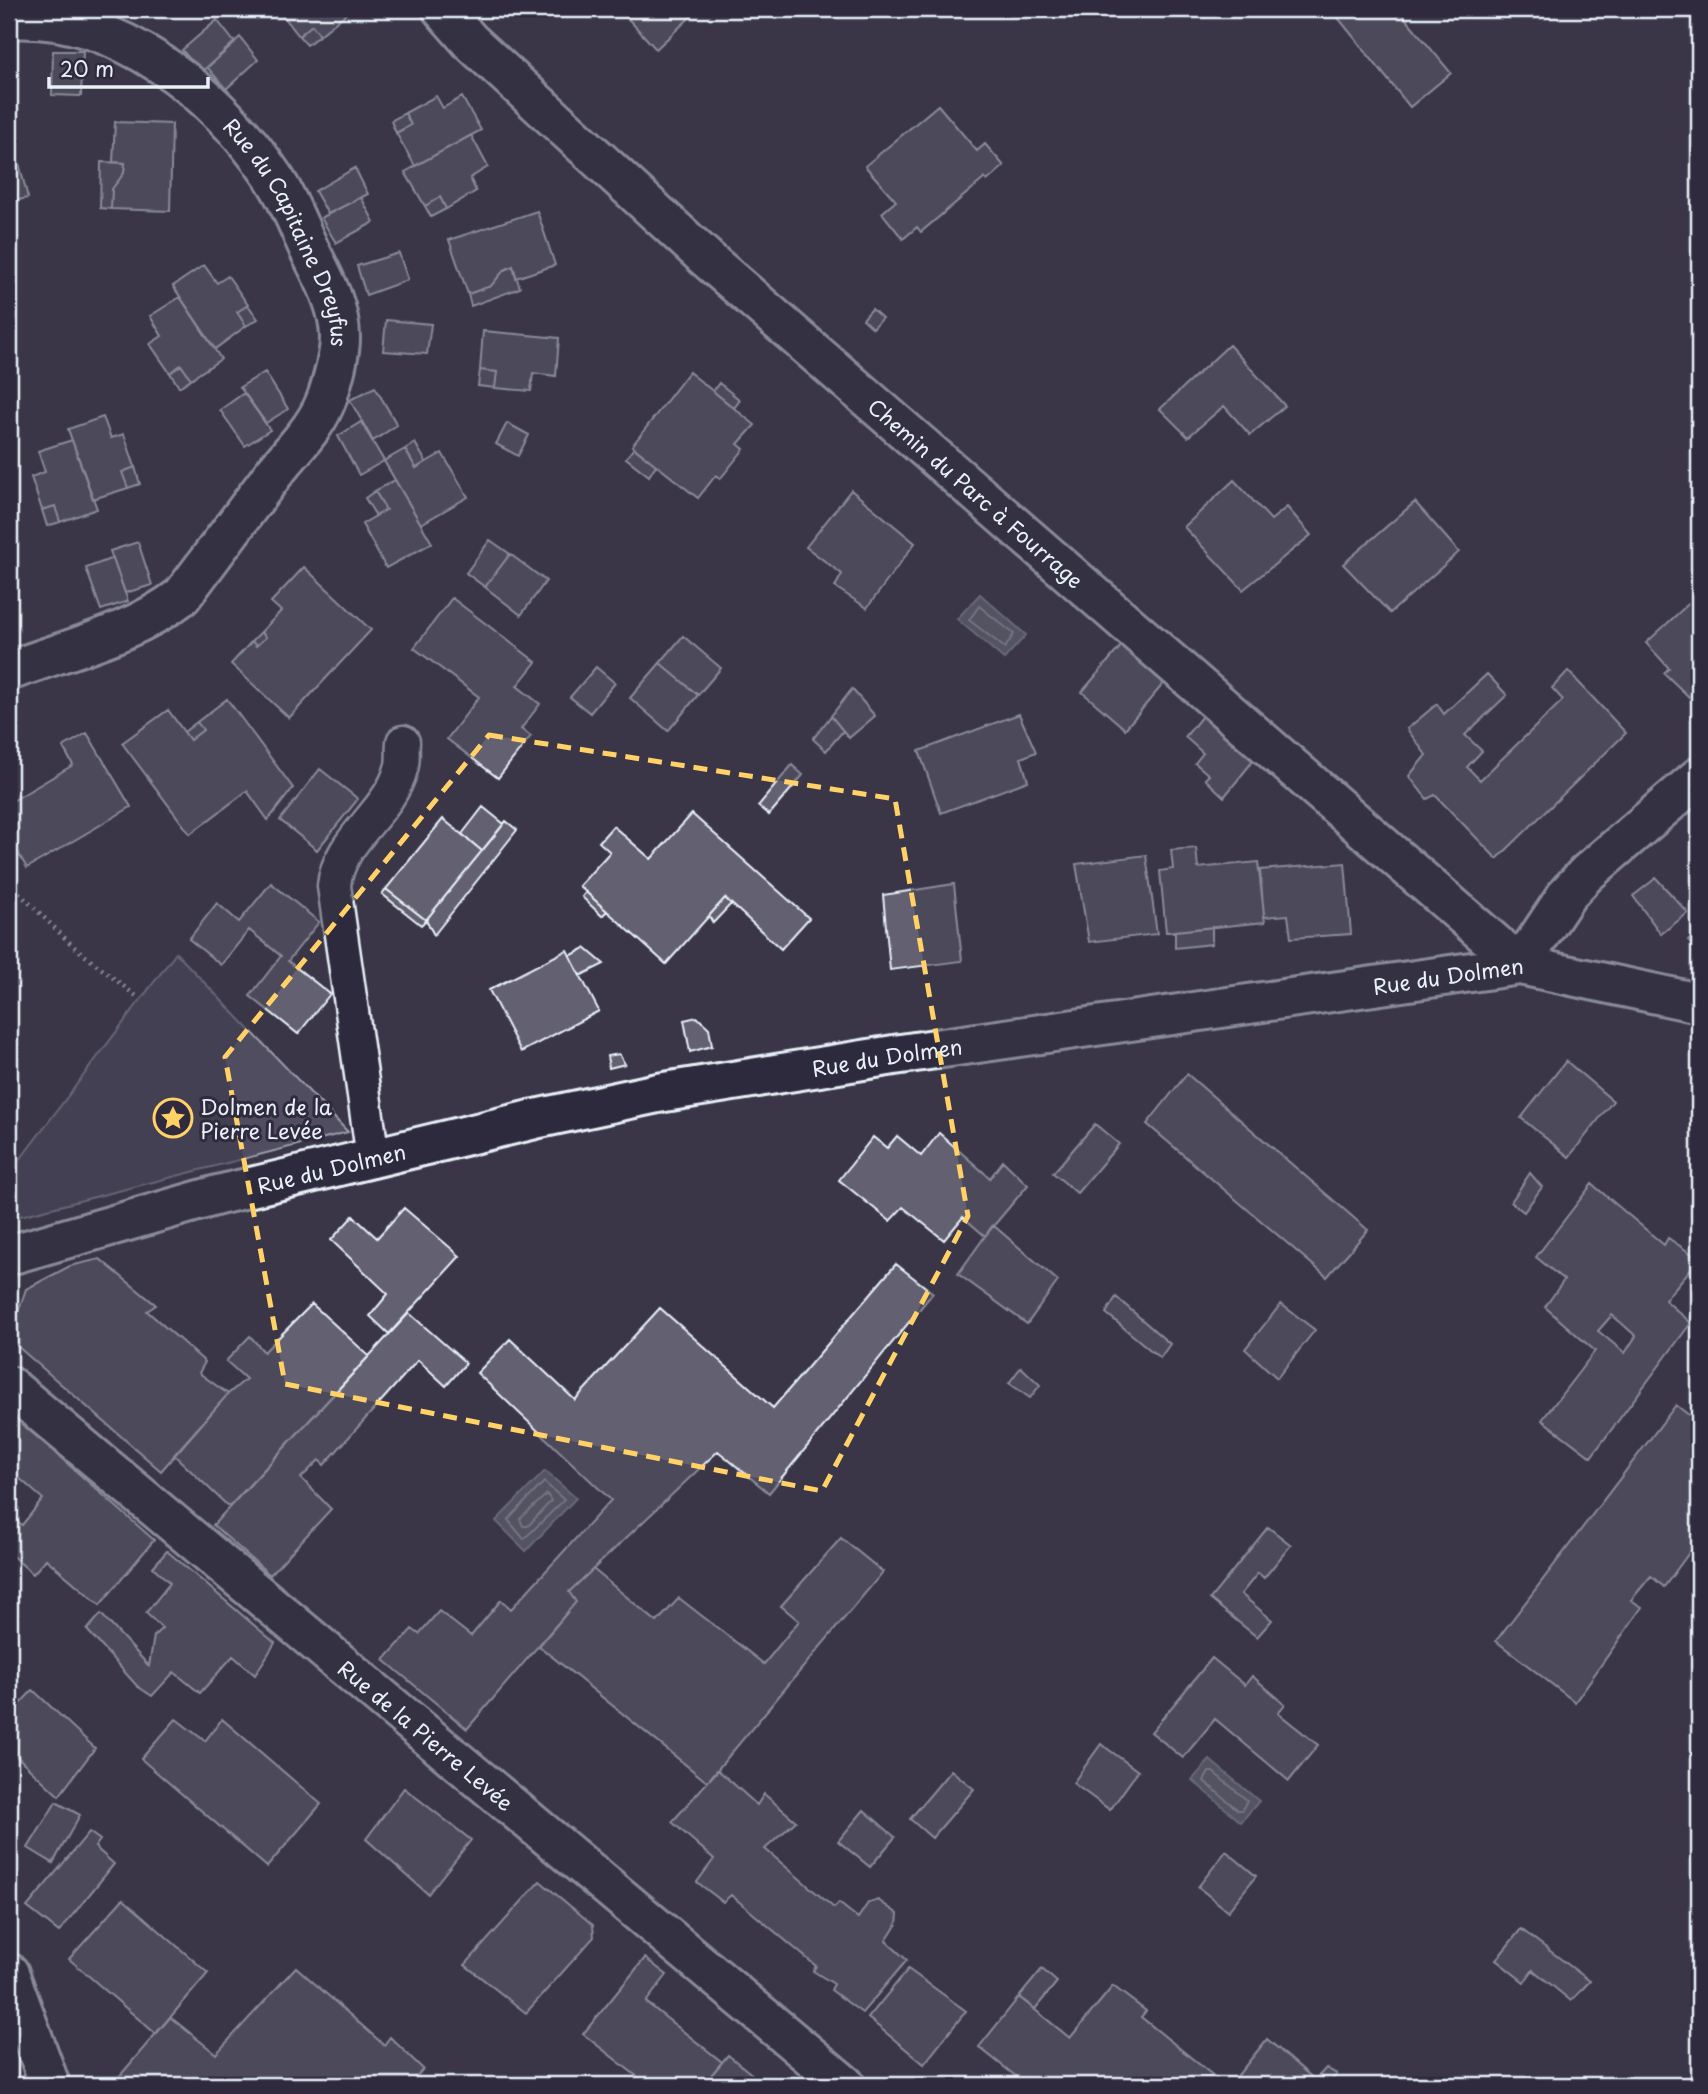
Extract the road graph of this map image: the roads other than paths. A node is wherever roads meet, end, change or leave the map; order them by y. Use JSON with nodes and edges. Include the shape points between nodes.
{"nodes":[{"id":1,"x":442,"y":9,"type":"edge"},
{"id":2,"x":9,"y":19,"type":"edge"},
{"id":3,"x":105,"y":21,"type":"edge"},
{"id":4,"x":9,"y":671,"type":"edge"},
{"id":5,"x":403,"y":742,"type":"dead end"},
{"id":6,"x":1699,"y":777,"type":"edge"},
{"id":7,"x":1520,"y":965,"type":"junction"},
{"id":8,"x":1699,"y":1003,"type":"edge"},
{"id":9,"x":373,"y":1158,"type":"junction"},
{"id":10,"x":9,"y":1255,"type":"edge"},
{"id":11,"x":9,"y":1386,"type":"edge"},
{"id":12,"x":9,"y":1973,"type":"edge"},
{"id":13,"x":50,"y":2085,"type":"edge"},
{"id":14,"x":845,"y":2085,"type":"edge"}],
"edges":[{"from":1,"to":7,"type":"street","name":"Chemin du Parc à Fourrage","via":[[470,41],[707,259]]},
{"from":2,"to":3,"type":"street","name":"Rue du Capitaine Dreyfus"},
{"from":3,"to":4,"type":"street","name":"Rue du Capitaine Dreyfus","via":[[204,99],[274,178],[335,304],[340,339],[329,394],[312,428],[182,596],[136,624]]},
{"from":5,"to":9,"type":"lane","via":[[396,784],[340,859],[334,886]]},
{"from":6,"to":7,"type":"street","name":"Rue du Dolmen","via":[[1587,873]]},
{"from":7,"to":8,"type":"street"},
{"from":7,"to":9,"type":"street","name":"Rue du Dolmen","via":[[658,1093]]},
{"from":9,"to":10,"type":"street","name":"Rue du Dolmen","via":[[218,1195]]},
{"from":11,"to":14,"type":"street","name":"Rue de la Pierre Levée"},
{"from":12,"to":13,"type":"street"}]}
